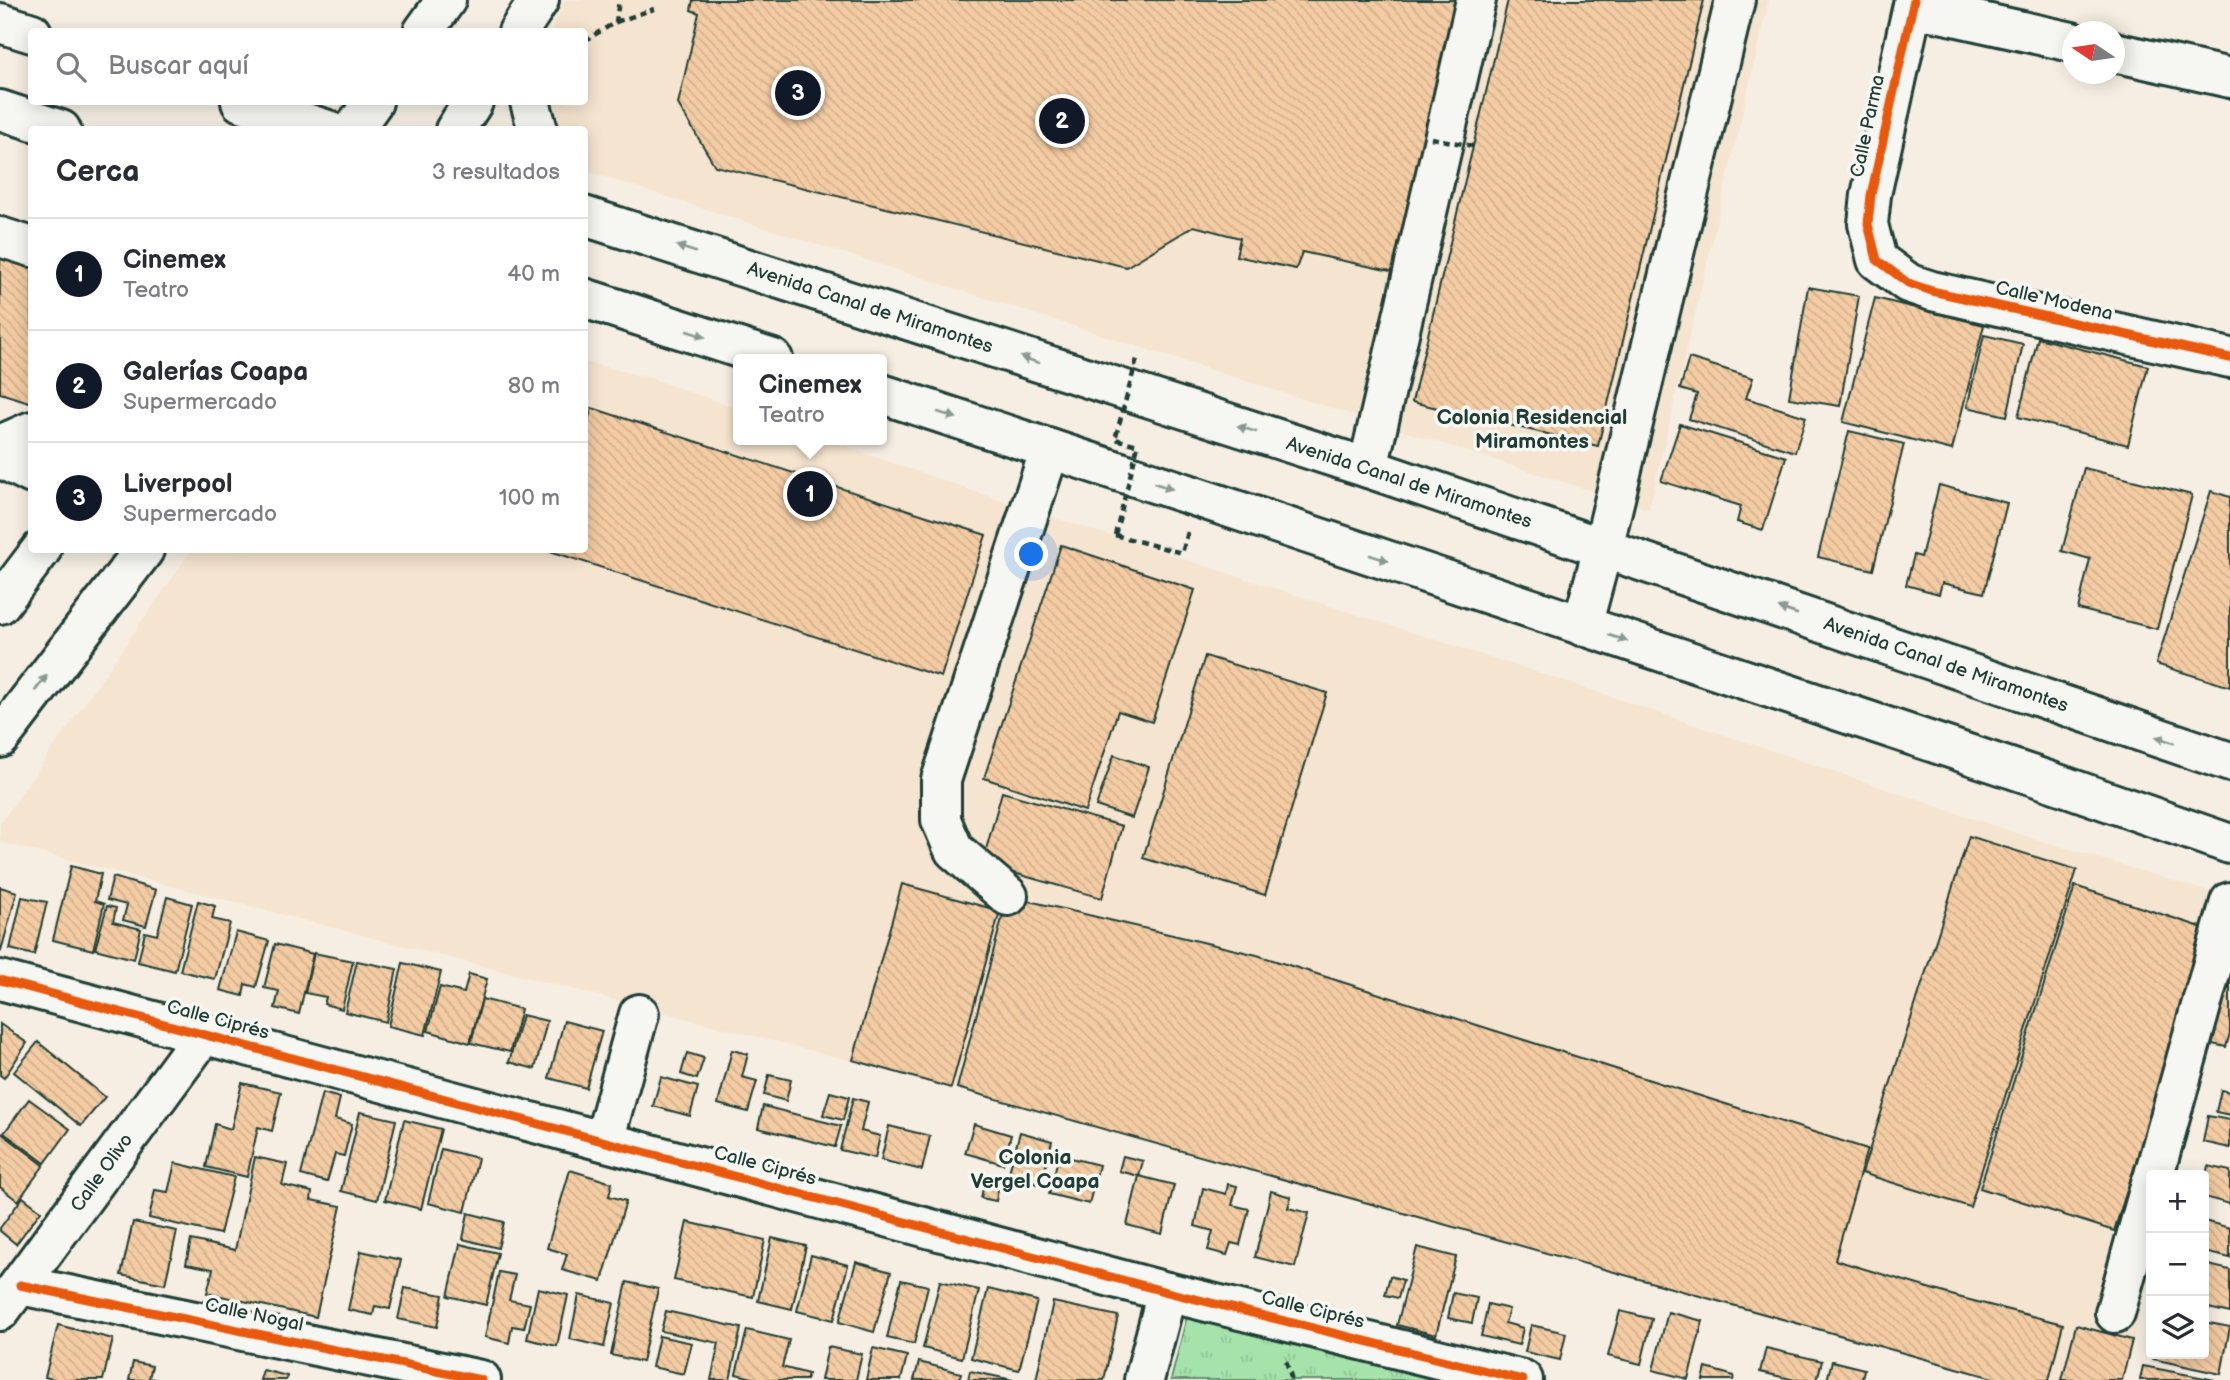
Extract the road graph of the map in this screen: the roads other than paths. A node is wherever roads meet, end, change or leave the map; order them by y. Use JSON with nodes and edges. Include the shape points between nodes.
{"nodes":[{"id":1,"x":446,"y":0,"type":"edge"},
{"id":2,"x":540,"y":0,"type":"edge"},
{"id":3,"x":1476,"y":0,"type":"edge"},
{"id":4,"x":1735,"y":0,"type":"edge"},
{"id":5,"x":1913,"y":3,"type":"edge"},
{"id":6,"x":0,"y":23,"type":"edge"},
{"id":7,"x":426,"y":28,"type":"edge"},
{"id":8,"x":521,"y":28,"type":"edge"},
{"id":9,"x":533,"y":28,"type":"edge"},
{"id":10,"x":28,"y":32,"type":"edge"},
{"id":11,"x":2062,"y":40,"type":"edge"},
{"id":12,"x":2125,"y":54,"type":"edge"},
{"id":13,"x":2230,"y":78,"type":"edge"},
{"id":14,"x":250,"y":105,"type":"edge"},
{"id":15,"x":371,"y":105,"type":"edge"},
{"id":16,"x":471,"y":105,"type":"edge"},
{"id":17,"x":531,"y":105,"type":"edge"},
{"id":18,"x":0,"y":110,"type":"edge"},
{"id":19,"x":49,"y":126,"type":"edge"},
{"id":20,"x":316,"y":126,"type":"edge"},
{"id":21,"x":356,"y":126,"type":"edge"},
{"id":22,"x":458,"y":126,"type":"edge"},
{"id":23,"x":537,"y":126,"type":"edge"},
{"id":24,"x":588,"y":203,"type":"edge"},
{"id":25,"x":588,"y":217,"type":"edge"},
{"id":26,"x":628,"y":230,"type":"junction"},
{"id":27,"x":0,"y":237,"type":"edge"},
{"id":28,"x":28,"y":246,"type":"edge"},
{"id":29,"x":1877,"y":260,"type":"joint"},
{"id":30,"x":588,"y":302,"type":"edge"},
{"id":31,"x":757,"y":354,"type":"edge"},
{"id":32,"x":2230,"y":358,"type":"edge"},
{"id":33,"x":887,"y":396,"type":"edge"},
{"id":34,"x":28,"y":433,"type":"edge"},
{"id":35,"x":0,"y":444,"type":"edge"},
{"id":36,"x":1050,"y":449,"type":"junction"},
{"id":37,"x":0,"y":458,"type":"edge"},
{"id":38,"x":1368,"y":468,"type":"junction"},
{"id":39,"x":28,"y":472,"type":"edge"},
{"id":40,"x":1603,"y":548,"type":"junction"},
{"id":41,"x":39,"y":553,"type":"edge"},
{"id":42,"x":142,"y":553,"type":"edge"},
{"id":43,"x":0,"y":604,"type":"edge"},
{"id":44,"x":1582,"y":626,"type":"junction"},
{"id":45,"x":0,"y":738,"type":"edge"},
{"id":46,"x":2230,"y":762,"type":"edge"},
{"id":47,"x":2230,"y":844,"type":"edge"},
{"id":48,"x":1008,"y":896,"type":"dead end"},
{"id":49,"x":2230,"y":902,"type":"edge"},
{"id":50,"x":0,"y":980,"type":"edge"},
{"id":51,"x":639,"y":1014,"type":"dead end"},
{"id":52,"x":204,"y":1034,"type":"junction"},
{"id":53,"x":604,"y":1141,"type":"junction"},
{"id":54,"x":2155,"y":1170,"type":"edge"},
{"id":55,"x":2146,"y":1202,"type":"edge"},
{"id":56,"x":1167,"y":1292,"type":"junction"},
{"id":57,"x":10,"y":1298,"type":"edge"},
{"id":58,"x":2115,"y":1313,"type":"dead end"},
{"id":59,"x":481,"y":1380,"type":"edge"},
{"id":60,"x":1143,"y":1380,"type":"edge"},
{"id":61,"x":1523,"y":1380,"type":"edge"}],
"edges":[{"from":1,"to":7,"type":"main road"},
{"from":2,"to":8,"type":"main road"},
{"from":2,"to":9,"type":"main road"},
{"from":3,"to":38,"type":"main road"},
{"from":4,"to":40,"type":"main road"},
{"from":5,"to":11,"type":"main road"},
{"from":5,"to":29,"type":"main road","name":"Calle Parma","via":[[1871,195],[1868,224]]},
{"from":6,"to":10,"type":"main road"},
{"from":12,"to":13,"type":"main road"},
{"from":14,"to":20,"type":"main road"},
{"from":15,"to":21,"type":"main road"},
{"from":16,"to":22,"type":"main road"},
{"from":17,"to":23,"type":"main road"},
{"from":18,"to":19,"type":"main road"},
{"from":24,"to":26,"type":"main road"},
{"from":25,"to":26,"type":"main road","name":"Avenida Canal de Miramontes"},
{"from":38,"to":26,"type":"main road","name":"Avenida Canal de Miramontes","one_way":true},
{"from":27,"to":28,"type":"main road"},
{"from":29,"to":32,"type":"main road","name":"Calle Modena","via":[[1909,283],[1931,291]]},
{"from":30,"to":31,"type":"main road","one_way":true},
{"from":33,"to":36,"type":"main road","one_way":true},
{"from":34,"to":35,"type":"main road"},
{"from":36,"to":44,"type":"main road","one_way":true},
{"from":36,"to":48,"type":"main road","via":[[941,780],[941,820],[954,850]]},
{"from":37,"to":39,"type":"main road"},
{"from":38,"to":40,"type":"main road","name":"Avenida Canal de Miramontes"},
{"from":40,"to":44,"type":"main road"},
{"from":46,"to":40,"type":"main road","name":"Avenida Canal de Miramontes","one_way":true},
{"from":41,"to":43,"type":"main road"},
{"from":45,"to":42,"type":"main road","one_way":true},
{"from":44,"to":47,"type":"main road","one_way":true},
{"from":49,"to":54,"type":"main road"},
{"from":50,"to":52,"type":"main road","name":"Calle Ciprés"},
{"from":51,"to":53,"type":"main road"},
{"from":52,"to":53,"type":"main road","name":"Calle Ciprés"},
{"from":52,"to":57,"type":"main road","name":"Calle Olivo"},
{"from":53,"to":56,"type":"main road","name":"Calle Ciprés"},
{"from":55,"to":58,"type":"main road"},
{"from":56,"to":60,"type":"main road"},
{"from":56,"to":61,"type":"main road","name":"Calle Ciprés"},
{"from":57,"to":59,"type":"main road","name":"Calle Nogal"}]}
